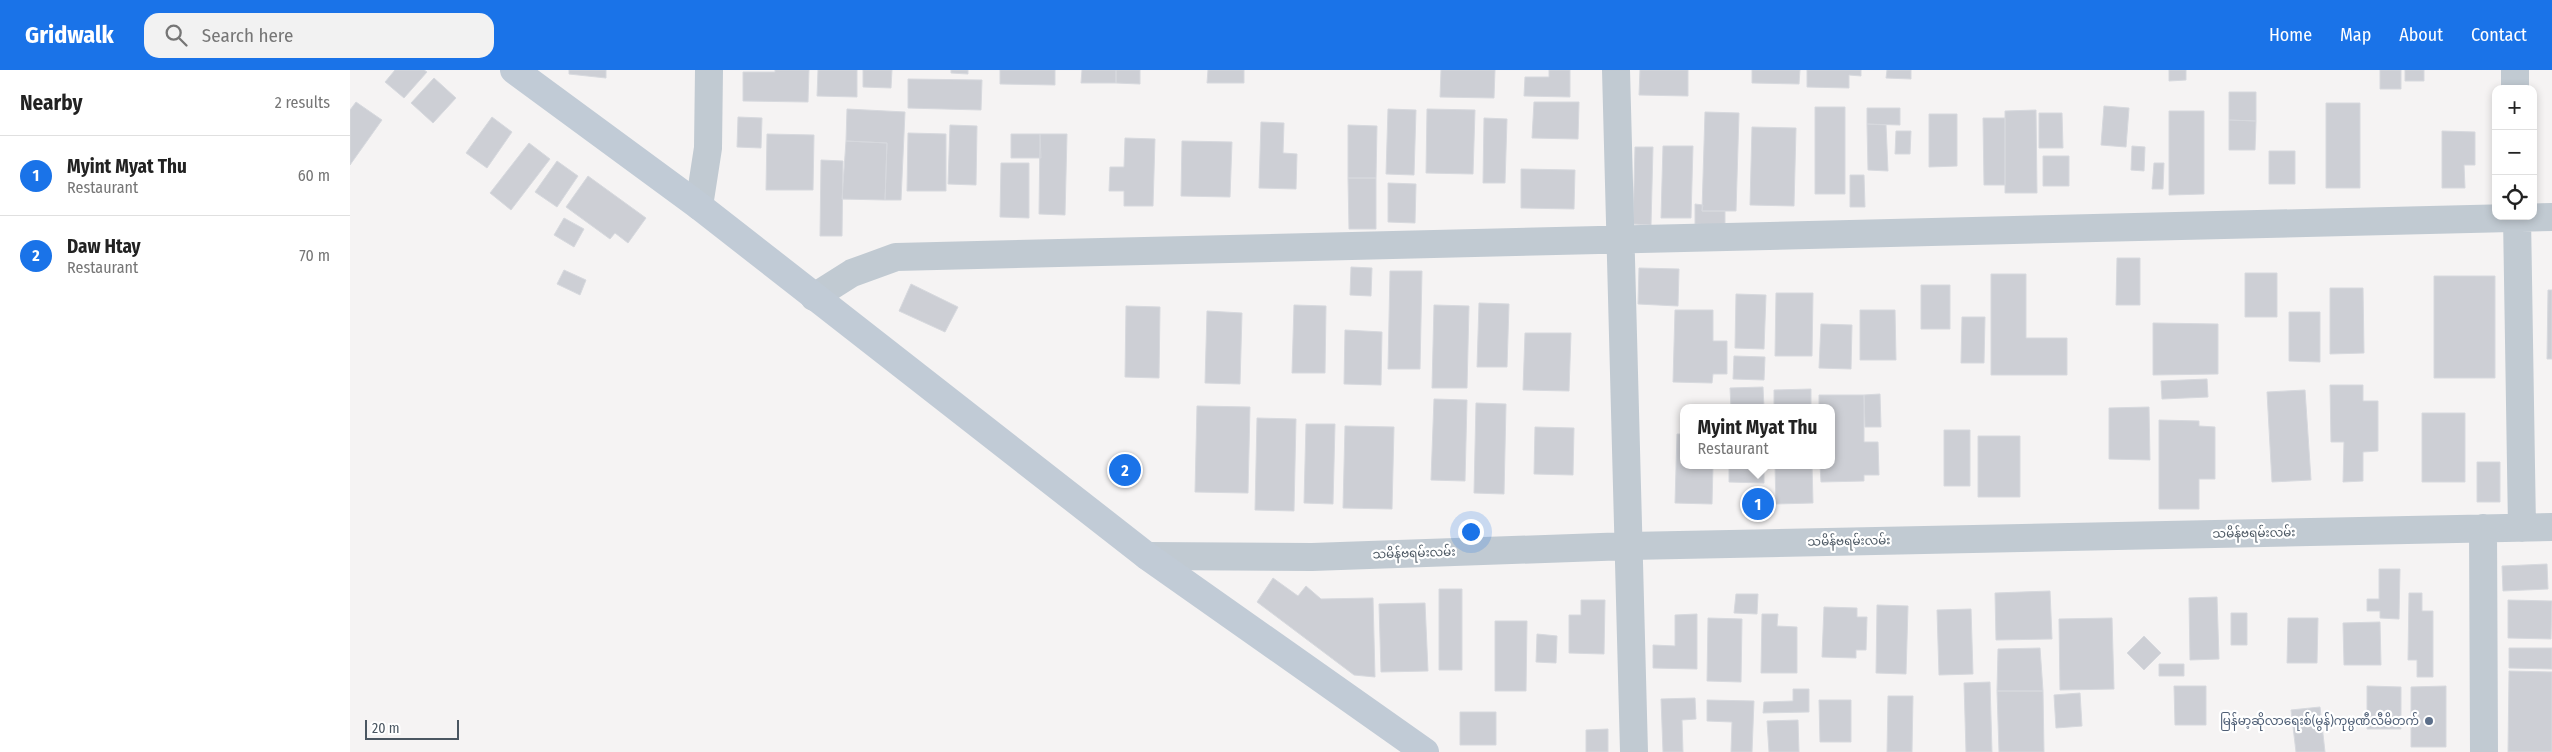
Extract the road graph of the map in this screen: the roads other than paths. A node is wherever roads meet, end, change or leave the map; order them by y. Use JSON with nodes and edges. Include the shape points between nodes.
{"nodes":[{"id":1,"x":514,"y":70,"type":"edge"},
{"id":2,"x":709,"y":70,"type":"edge"},
{"id":3,"x":1616,"y":70,"type":"edge"},
{"id":4,"x":2515,"y":70,"type":"edge"},
{"id":5,"x":2515,"y":85,"type":"edge"},
{"id":6,"x":699,"y":206,"type":"junction"},
{"id":7,"x":2492,"y":218,"type":"edge"},
{"id":8,"x":2537,"y":218,"type":"edge"},
{"id":9,"x":2552,"y":218,"type":"edge"},
{"id":10,"x":2517,"y":220,"type":"edge"},
{"id":11,"x":1621,"y":238,"type":"junction"},
{"id":12,"x":814,"y":297,"type":"junction"},
{"id":13,"x":2552,"y":527,"type":"edge"},
{"id":14,"x":2483,"y":528,"type":"junction"},
{"id":15,"x":2522,"y":528,"type":"junction"},
{"id":16,"x":1629,"y":546,"type":"junction"},
{"id":17,"x":1146,"y":556,"type":"junction"},
{"id":18,"x":1425,"y":752,"type":"edge"},
{"id":19,"x":1634,"y":752,"type":"edge"},
{"id":20,"x":2484,"y":752,"type":"edge"}],
"edges":[{"from":1,"to":6,"type":"main road"},
{"from":2,"to":6,"type":"street","via":[[708,148]]},
{"from":3,"to":11,"type":"street"},
{"from":4,"to":5,"type":"street"},
{"from":6,"to":12,"type":"main road"},
{"from":7,"to":11,"type":"street"},
{"from":8,"to":9,"type":"street"},
{"from":10,"to":15,"type":"street"},
{"from":11,"to":12,"type":"street","via":[[896,257],[852,273]]},
{"from":11,"to":16,"type":"street"},
{"from":12,"to":17,"type":"main road"},
{"from":13,"to":15,"type":"street","name":"သမိန်ဗရမ်းလမ်း"},
{"from":14,"to":15,"type":"street","name":"သမိန်ဗရမ်းလမ်း"},
{"from":14,"to":16,"type":"street","name":"သမိန်ဗရမ်းလမ်း"},
{"from":14,"to":20,"type":"street"},
{"from":16,"to":17,"type":"street","name":"သမိန်ဗရမ်းလမ်း","via":[[1312,557]]},
{"from":16,"to":19,"type":"street"},
{"from":17,"to":18,"type":"main road"}]}
